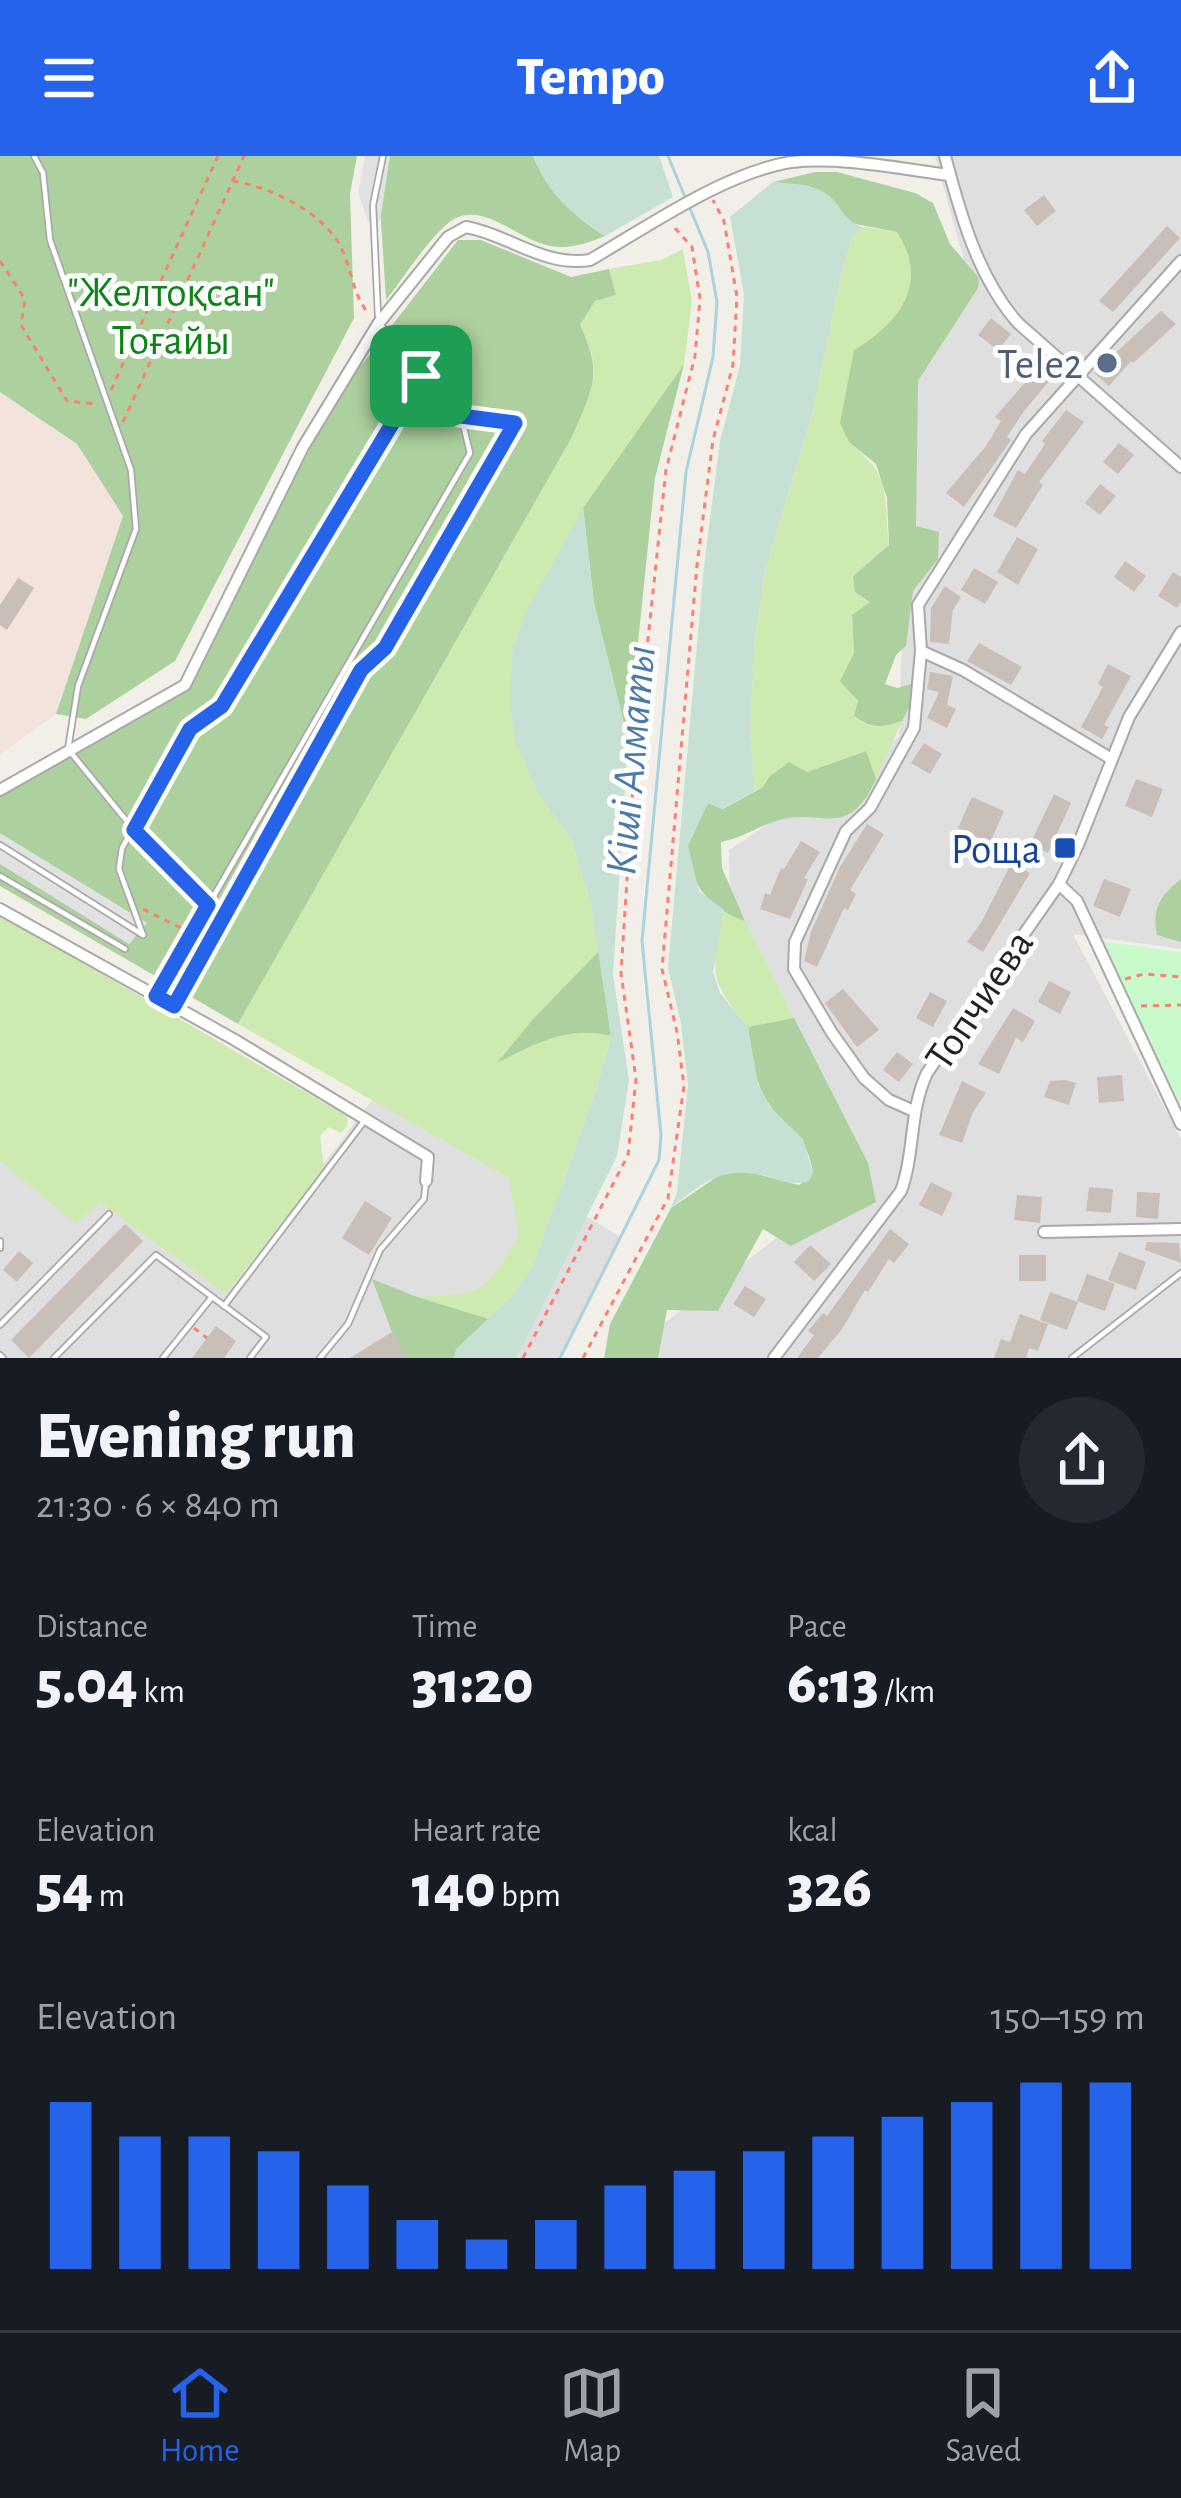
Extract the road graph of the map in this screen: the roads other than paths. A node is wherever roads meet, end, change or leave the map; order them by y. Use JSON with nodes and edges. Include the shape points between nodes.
{"nodes":[{"id":1,"x":34,"y":156,"type":"edge"},
{"id":2,"x":383,"y":156,"type":"edge"},
{"id":3,"x":945,"y":156,"type":"edge"},
{"id":4,"x":950,"y":175,"type":"junction"},
{"id":5,"x":1181,"y":261,"type":"edge"},
{"id":6,"x":378,"y":324,"type":"junction"},
{"id":7,"x":1079,"y":375,"type":"junction"},
{"id":8,"x":421,"y":376,"type":"junction"},
{"id":9,"x":461,"y":416,"type":"junction"},
{"id":10,"x":1181,"y":467,"type":"edge"},
{"id":11,"x":1181,"y":632,"type":"edge"},
{"id":12,"x":921,"y":651,"type":"junction"},
{"id":13,"x":68,"y":749,"type":"junction"},
{"id":14,"x":1110,"y":758,"type":"junction"},
{"id":15,"x":0,"y":790,"type":"edge"},
{"id":16,"x":134,"y":830,"type":"junction"},
{"id":17,"x":0,"y":845,"type":"edge"},
{"id":18,"x":0,"y":876,"type":"edge"},
{"id":19,"x":1059,"y":884,"type":"junction"},
{"id":20,"x":0,"y":909,"type":"edge"},
{"id":21,"x":125,"y":950,"type":"dead end"},
{"id":22,"x":156,"y":996,"type":"junction"},
{"id":23,"x":174,"y":1006,"type":"junction"},
{"id":24,"x":914,"y":1112,"type":"junction"},
{"id":25,"x":364,"y":1120,"type":"junction"},
{"id":26,"x":1181,"y":1124,"type":"edge"},
{"id":27,"x":426,"y":1180,"type":"joint"},
{"id":28,"x":109,"y":1214,"type":"dead end"},
{"id":29,"x":1181,"y":1229,"type":"edge"},
{"id":30,"x":1044,"y":1232,"type":"dead end"},
{"id":31,"x":1181,"y":1273,"type":"edge"},
{"id":32,"x":212,"y":1297,"type":"junction"},
{"id":33,"x":224,"y":1306,"type":"junction"},
{"id":34,"x":0,"y":1325,"type":"edge"},
{"id":35,"x":54,"y":1358,"type":"edge"},
{"id":36,"x":163,"y":1358,"type":"edge"},
{"id":37,"x":250,"y":1358,"type":"edge"},
{"id":38,"x":320,"y":1358,"type":"edge"},
{"id":39,"x":774,"y":1358,"type":"edge"},
{"id":40,"x":1072,"y":1358,"type":"edge"}],
"edges":[{"from":1,"to":13,"type":"lane","via":[[50,239],[130,470],[136,529],[78,686]]},
{"from":2,"to":6,"type":"lane","via":[[373,205]]},
{"from":3,"to":4,"type":"street"},
{"from":4,"to":6,"type":"street","via":[[791,162],[710,193],[590,260],[568,263],[466,227],[448,237]]},
{"from":4,"to":7,"type":"street","via":[[1000,303]]},
{"from":5,"to":7,"type":"street"},
{"from":6,"to":8,"type":"lane"},
{"from":6,"to":13,"type":"street","via":[[303,447],[185,685]]},
{"from":7,"to":10,"type":"street"},
{"from":7,"to":12,"type":"street","via":[[1026,434],[918,604]]},
{"from":8,"to":9,"type":"lane"},
{"from":8,"to":16,"type":"lane","via":[[222,706],[190,729]]},
{"from":9,"to":22,"type":"lane","via":[[470,453]]},
{"from":9,"to":23,"type":"lane","via":[[515,423],[385,648],[361,670]]},
{"from":11,"to":14,"type":"street","name":"Топчиева"},
{"from":12,"to":14,"type":"street"},
{"from":12,"to":24,"type":"street","via":[[914,728],[870,808],[846,831],[791,956],[864,1078]]},
{"from":13,"to":15,"type":"street"},
{"from":13,"to":16,"type":"lane"},
{"from":14,"to":19,"type":"street","name":"Топчиева"},
{"from":16,"to":17,"type":"lane","via":[[118,860],[143,935]]},
{"from":18,"to":21,"type":"lane"},
{"from":19,"to":24,"type":"street","name":"Топчиева","via":[[937,1058]]},
{"from":19,"to":26,"type":"street","via":[[1077,901]]},
{"from":20,"to":22,"type":"street"},
{"from":22,"to":23,"type":"street"},
{"from":23,"to":25,"type":"street"},
{"from":24,"to":39,"type":"street","name":"Топчиева","via":[[901,1191]]},
{"from":25,"to":27,"type":"street","via":[[428,1157]]},
{"from":25,"to":33,"type":"lane"},
{"from":27,"to":38,"type":"lane","via":[[424,1199],[380,1250],[347,1324]]},
{"from":28,"to":34,"type":"lane"},
{"from":29,"to":30,"type":"street"},
{"from":31,"to":40,"type":"lane"},
{"from":32,"to":33,"type":"lane"},
{"from":32,"to":35,"type":"lane","via":[[156,1255]]},
{"from":32,"to":36,"type":"lane"},
{"from":33,"to":37,"type":"lane","via":[[266,1337]]}]}
